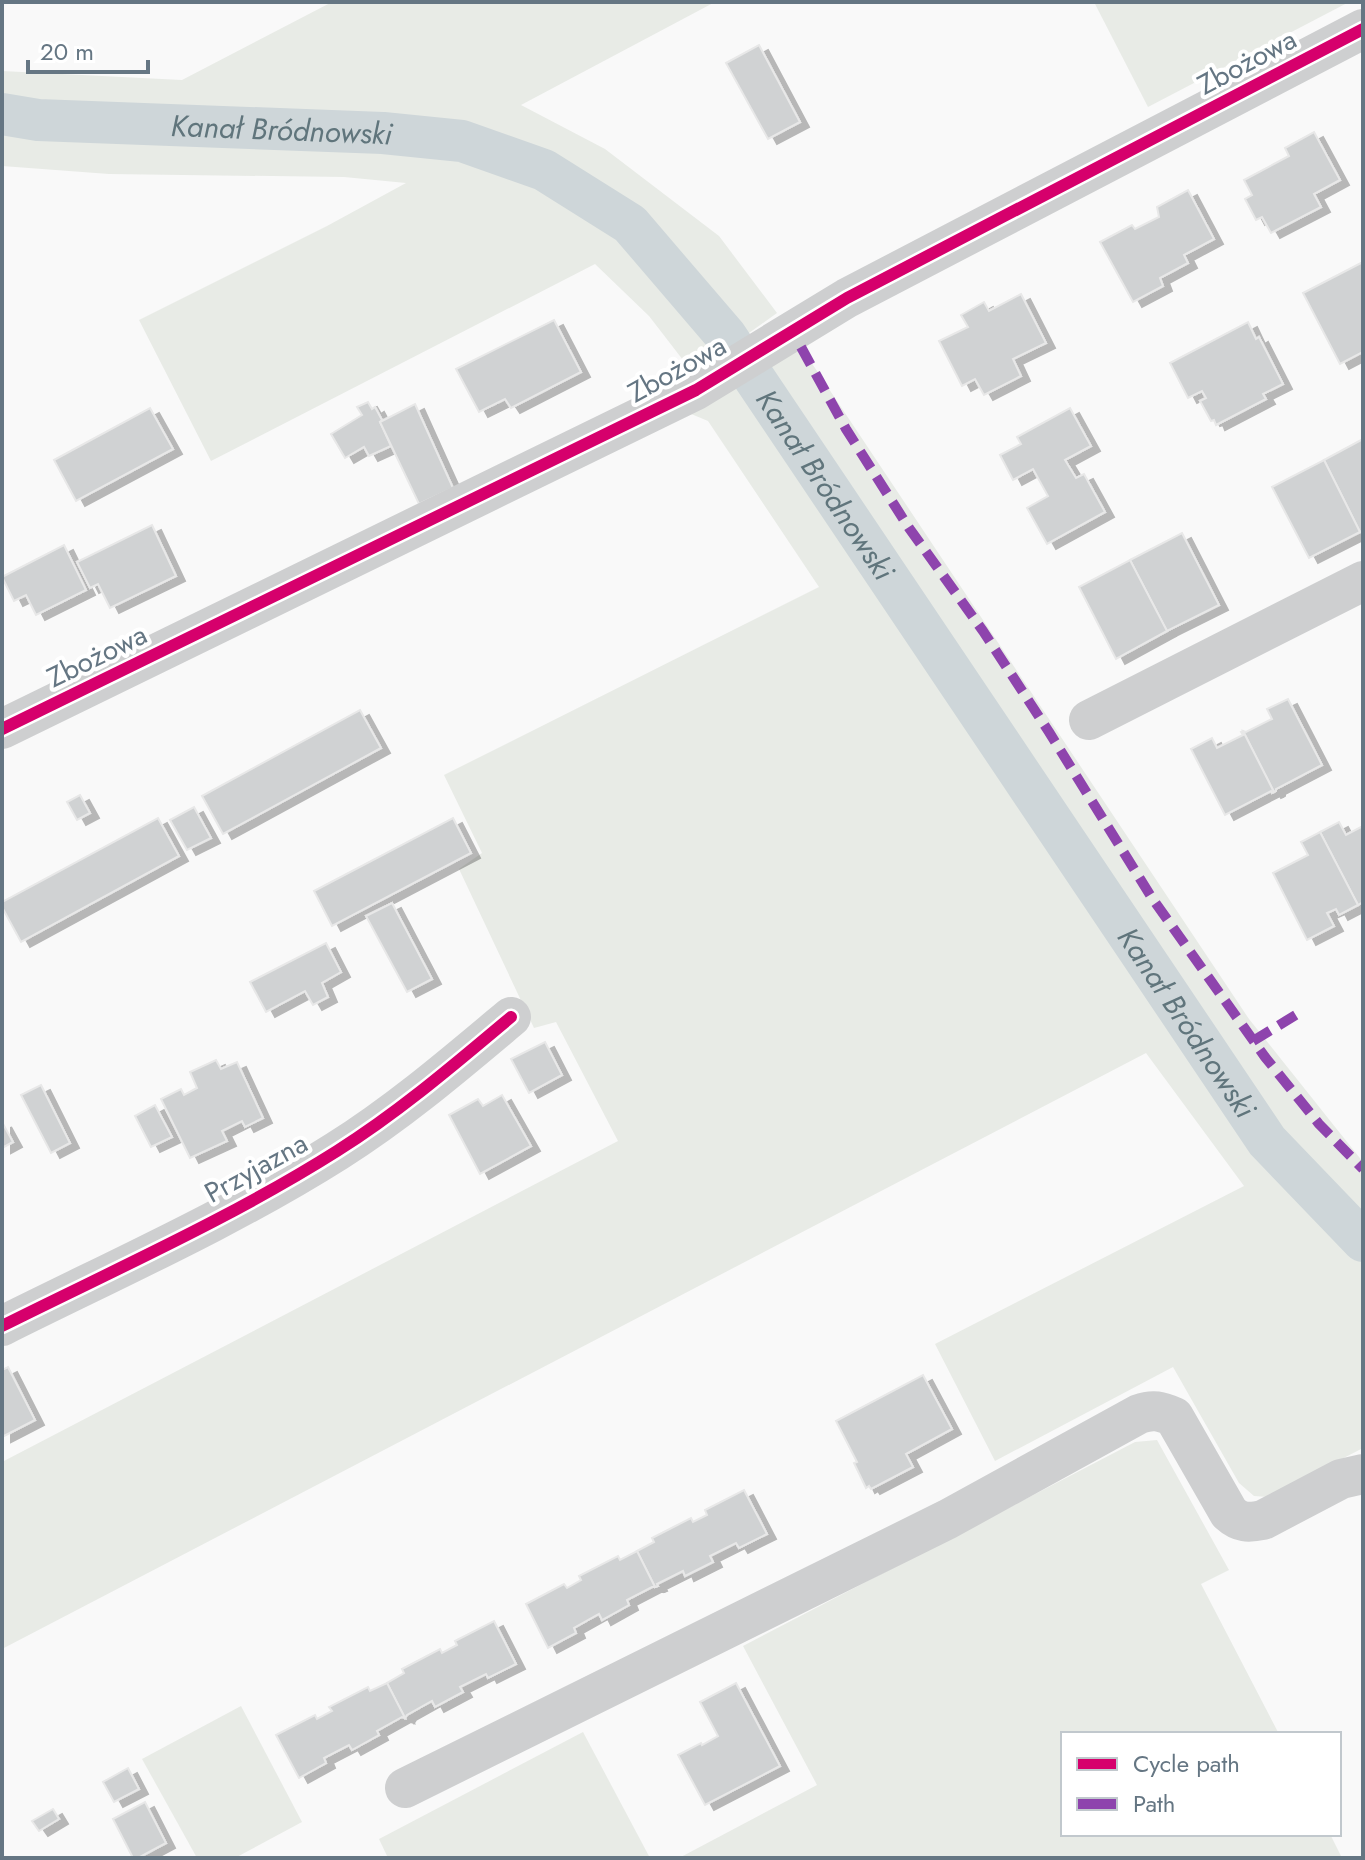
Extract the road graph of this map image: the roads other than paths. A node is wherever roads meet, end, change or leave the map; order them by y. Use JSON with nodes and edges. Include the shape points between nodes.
{"nodes":[{"id":1,"x":1363,"y":29,"type":"edge"},
{"id":2,"x":1363,"y":581,"type":"edge"},
{"id":3,"x":1089,"y":720,"type":"dead end"},
{"id":4,"x":2,"y":729,"type":"edge"},
{"id":5,"x":511,"y":1017,"type":"dead end"},
{"id":6,"x":2,"y":1326,"type":"edge"},
{"id":7,"x":1363,"y":1474,"type":"edge"},
{"id":8,"x":405,"y":1788,"type":"dead end"}],
"edges":[{"from":1,"to":4,"type":"street","name":"Zbożowa","via":[[861,291],[696,390]]},
{"from":2,"to":3,"type":"street"},
{"from":5,"to":6,"type":"street","name":"Przyjazna","via":[[420,1094],[337,1150],[236,1209]]},
{"from":7,"to":8,"type":"street","via":[[1341,1479],[1263,1520],[1238,1521],[1174,1417],[1151,1410],[948,1519]]}]}
